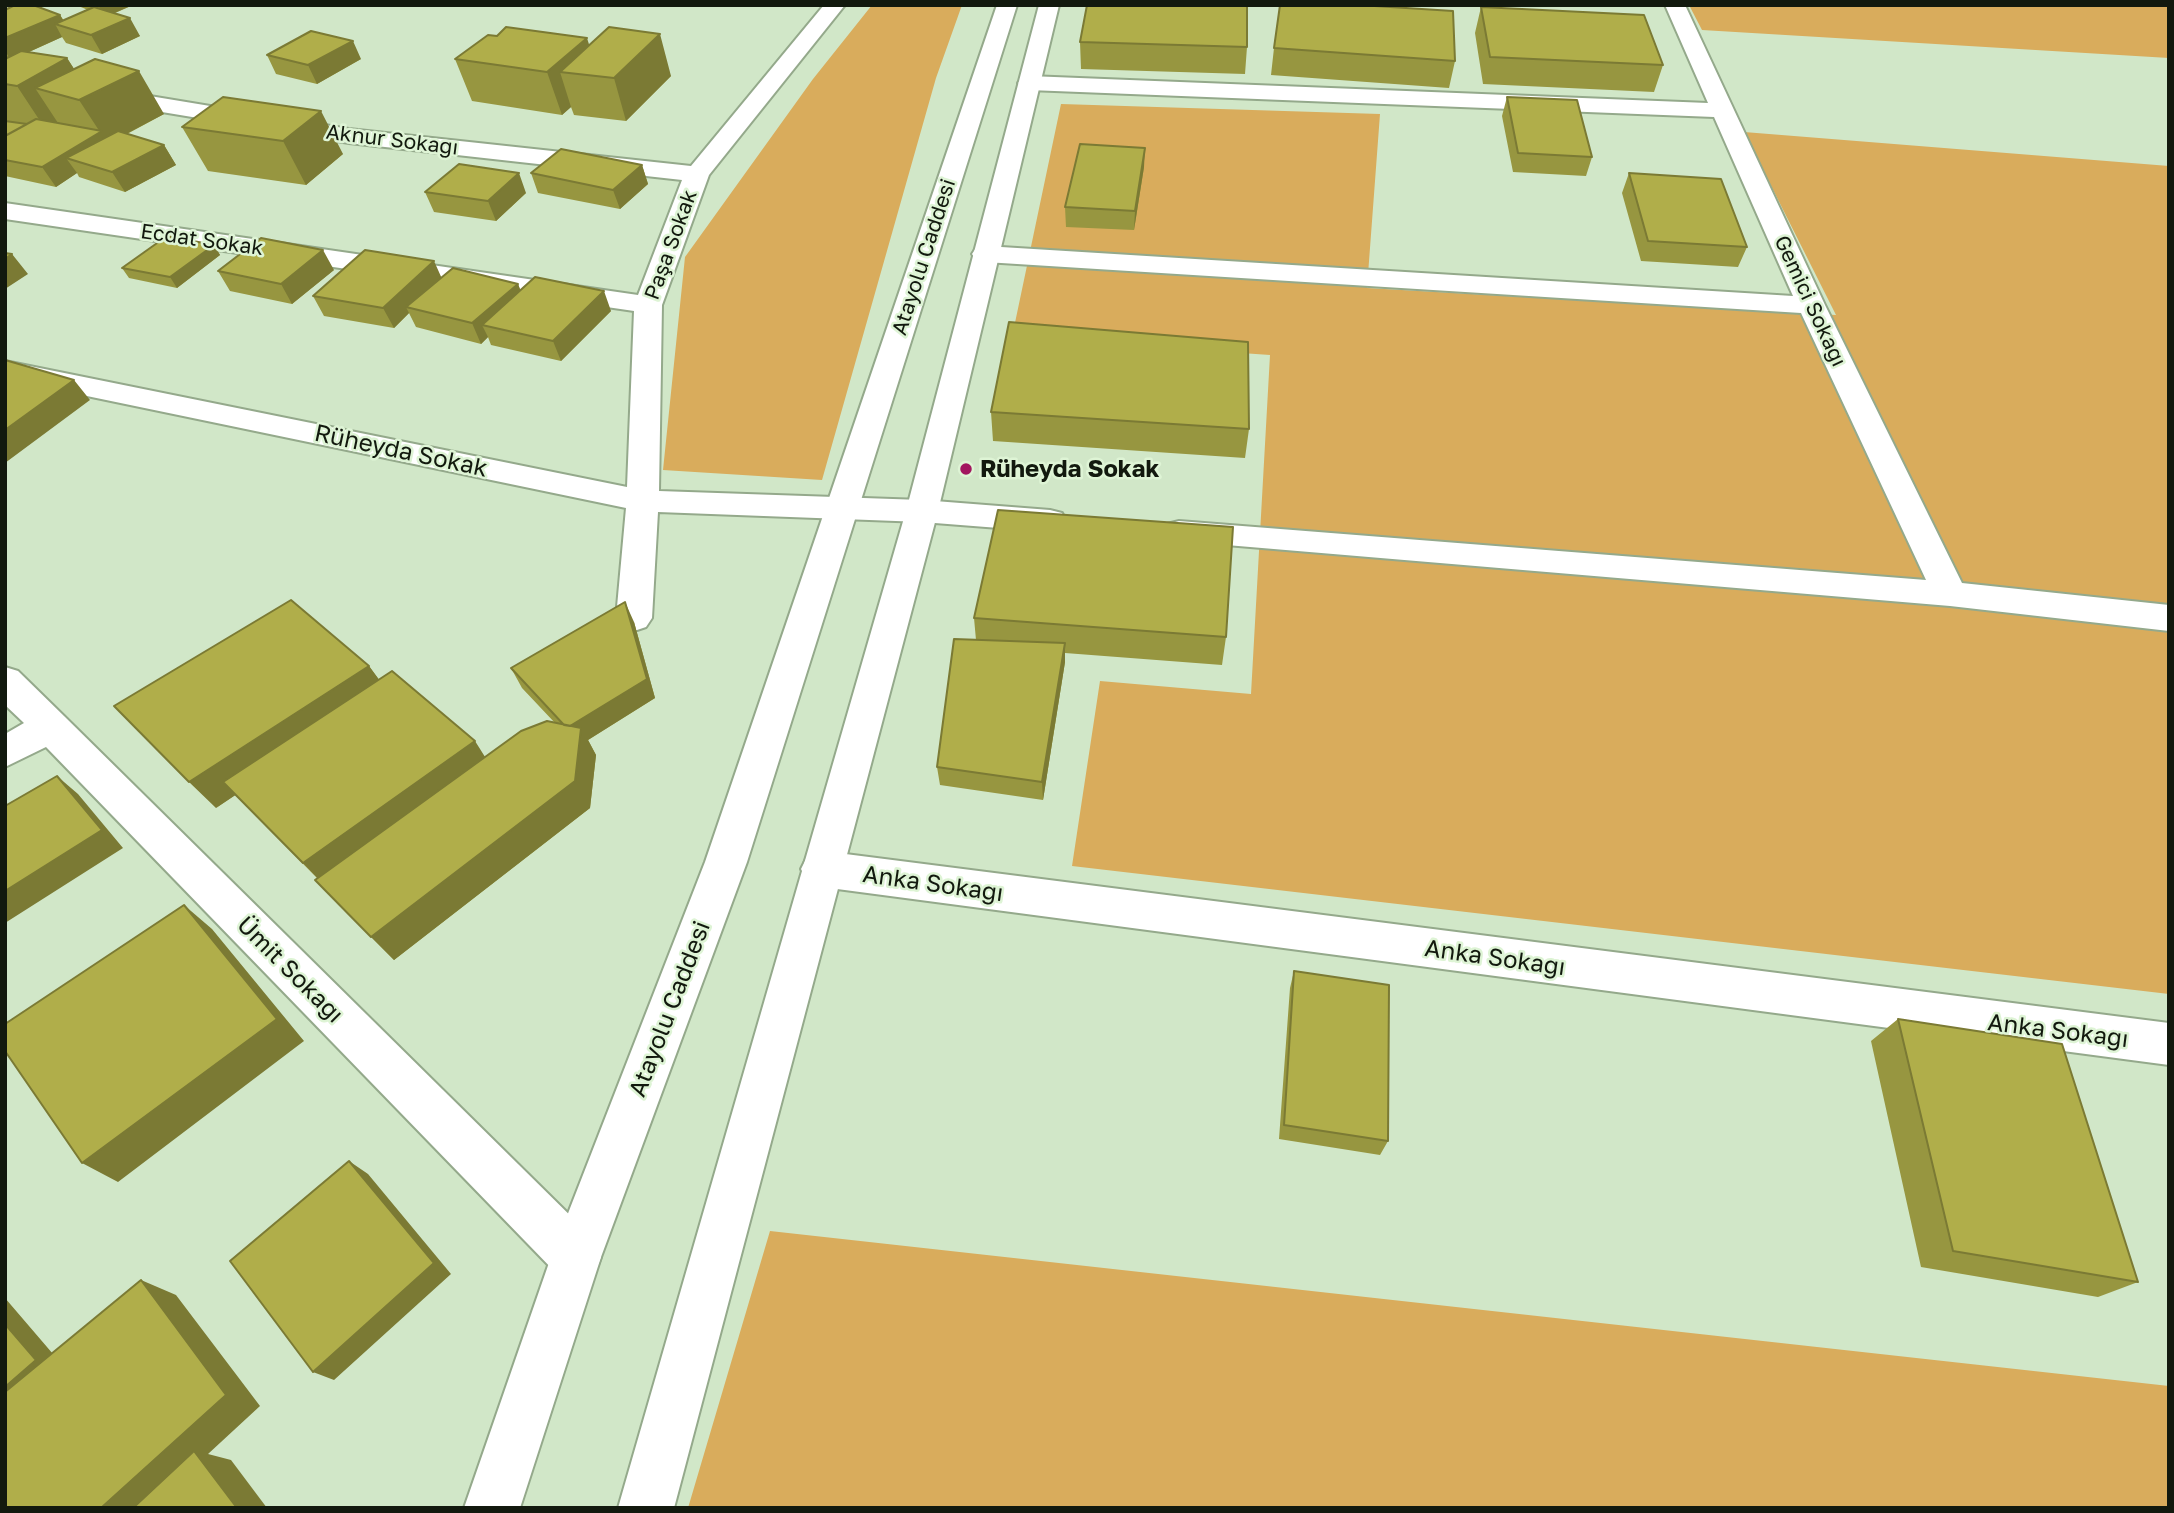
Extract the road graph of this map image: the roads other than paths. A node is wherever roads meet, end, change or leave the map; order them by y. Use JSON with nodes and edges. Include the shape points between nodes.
{"nodes":[{"id":1,"x":835,"y":5,"type":"edge"},
{"id":2,"x":1007,"y":5,"type":"edge"},
{"id":3,"x":1049,"y":5,"type":"edge"},
{"id":4,"x":1675,"y":5,"type":"edge"},
{"id":5,"x":5,"y":79,"type":"edge"},
{"id":6,"x":1029,"y":83,"type":"junction"},
{"id":7,"x":1721,"y":110,"type":"junction"},
{"id":8,"x":697,"y":174,"type":"junction"},
{"id":9,"x":5,"y":211,"type":"edge"},
{"id":10,"x":985,"y":254,"type":"junction"},
{"id":11,"x":648,"y":304,"type":"junction"},
{"id":12,"x":1811,"y":304,"type":"junction"},
{"id":13,"x":5,"y":370,"type":"edge"},
{"id":14,"x":643,"y":501,"type":"junction"},
{"id":15,"x":841,"y":508,"type":"junction"},
{"id":16,"x":922,"y":511,"type":"junction"},
{"id":17,"x":1075,"y":523,"type":"edge"},
{"id":18,"x":1144,"y":529,"type":"edge"},
{"id":19,"x":1950,"y":594,"type":"junction"},
{"id":20,"x":634,"y":618,"type":"dead end"},
{"id":21,"x":2169,"y":618,"type":"edge"},
{"id":22,"x":5,"y":681,"type":"edge"},
{"id":23,"x":51,"y":726,"type":"junction"},
{"id":24,"x":5,"y":752,"type":"edge"},
{"id":25,"x":822,"y":869,"type":"junction"},
{"id":26,"x":2169,"y":1044,"type":"edge"},
{"id":27,"x":576,"y":1258,"type":"junction"},
{"id":28,"x":492,"y":1508,"type":"edge"},
{"id":29,"x":646,"y":1508,"type":"edge"}],
"edges":[{"from":1,"to":8,"type":"street","name":"Paşa Sokak"},
{"from":2,"to":15,"type":"street","name":"Atayolu Caddesi"},
{"from":3,"to":6,"type":"street"},
{"from":4,"to":7,"type":"street","name":"Gemici Sokağı"},
{"from":5,"to":8,"type":"street","name":"Aknur Sokağı","via":[[349,136]]},
{"from":6,"to":7,"type":"street"},
{"from":6,"to":10,"type":"street"},
{"from":7,"to":12,"type":"street","name":"Gemici Sokağı"},
{"from":8,"to":11,"type":"street","name":"Paşa Sokak"},
{"from":9,"to":11,"type":"street","name":"Ecdat Sokak"},
{"from":10,"to":12,"type":"street"},
{"from":10,"to":16,"type":"street"},
{"from":11,"to":14,"type":"street","name":"Paşa Sokak"},
{"from":12,"to":19,"type":"street","name":"Gemici Sokağı"},
{"from":13,"to":14,"type":"street","name":"Rüheyda Sokak"},
{"from":14,"to":15,"type":"street","name":"Rüheyda Sokak"},
{"from":14,"to":20,"type":"street","name":"Paşa Sokak"},
{"from":15,"to":16,"type":"street"},
{"from":15,"to":27,"type":"street","name":"Atayolu Caddesi","via":[[726,862]]},
{"from":16,"to":17,"type":"street"},
{"from":16,"to":25,"type":"street"},
{"from":18,"to":19,"type":"street"},
{"from":19,"to":21,"type":"street"},
{"from":22,"to":23,"type":"street","name":"Ümit Sokağı"},
{"from":23,"to":24,"type":"street"},
{"from":23,"to":27,"type":"street","name":"Ümit Sokağı"},
{"from":25,"to":26,"type":"street","name":"Anka Sokağı"},
{"from":25,"to":29,"type":"street"},
{"from":27,"to":28,"type":"street","name":"Atayolu Caddesi"}]}
